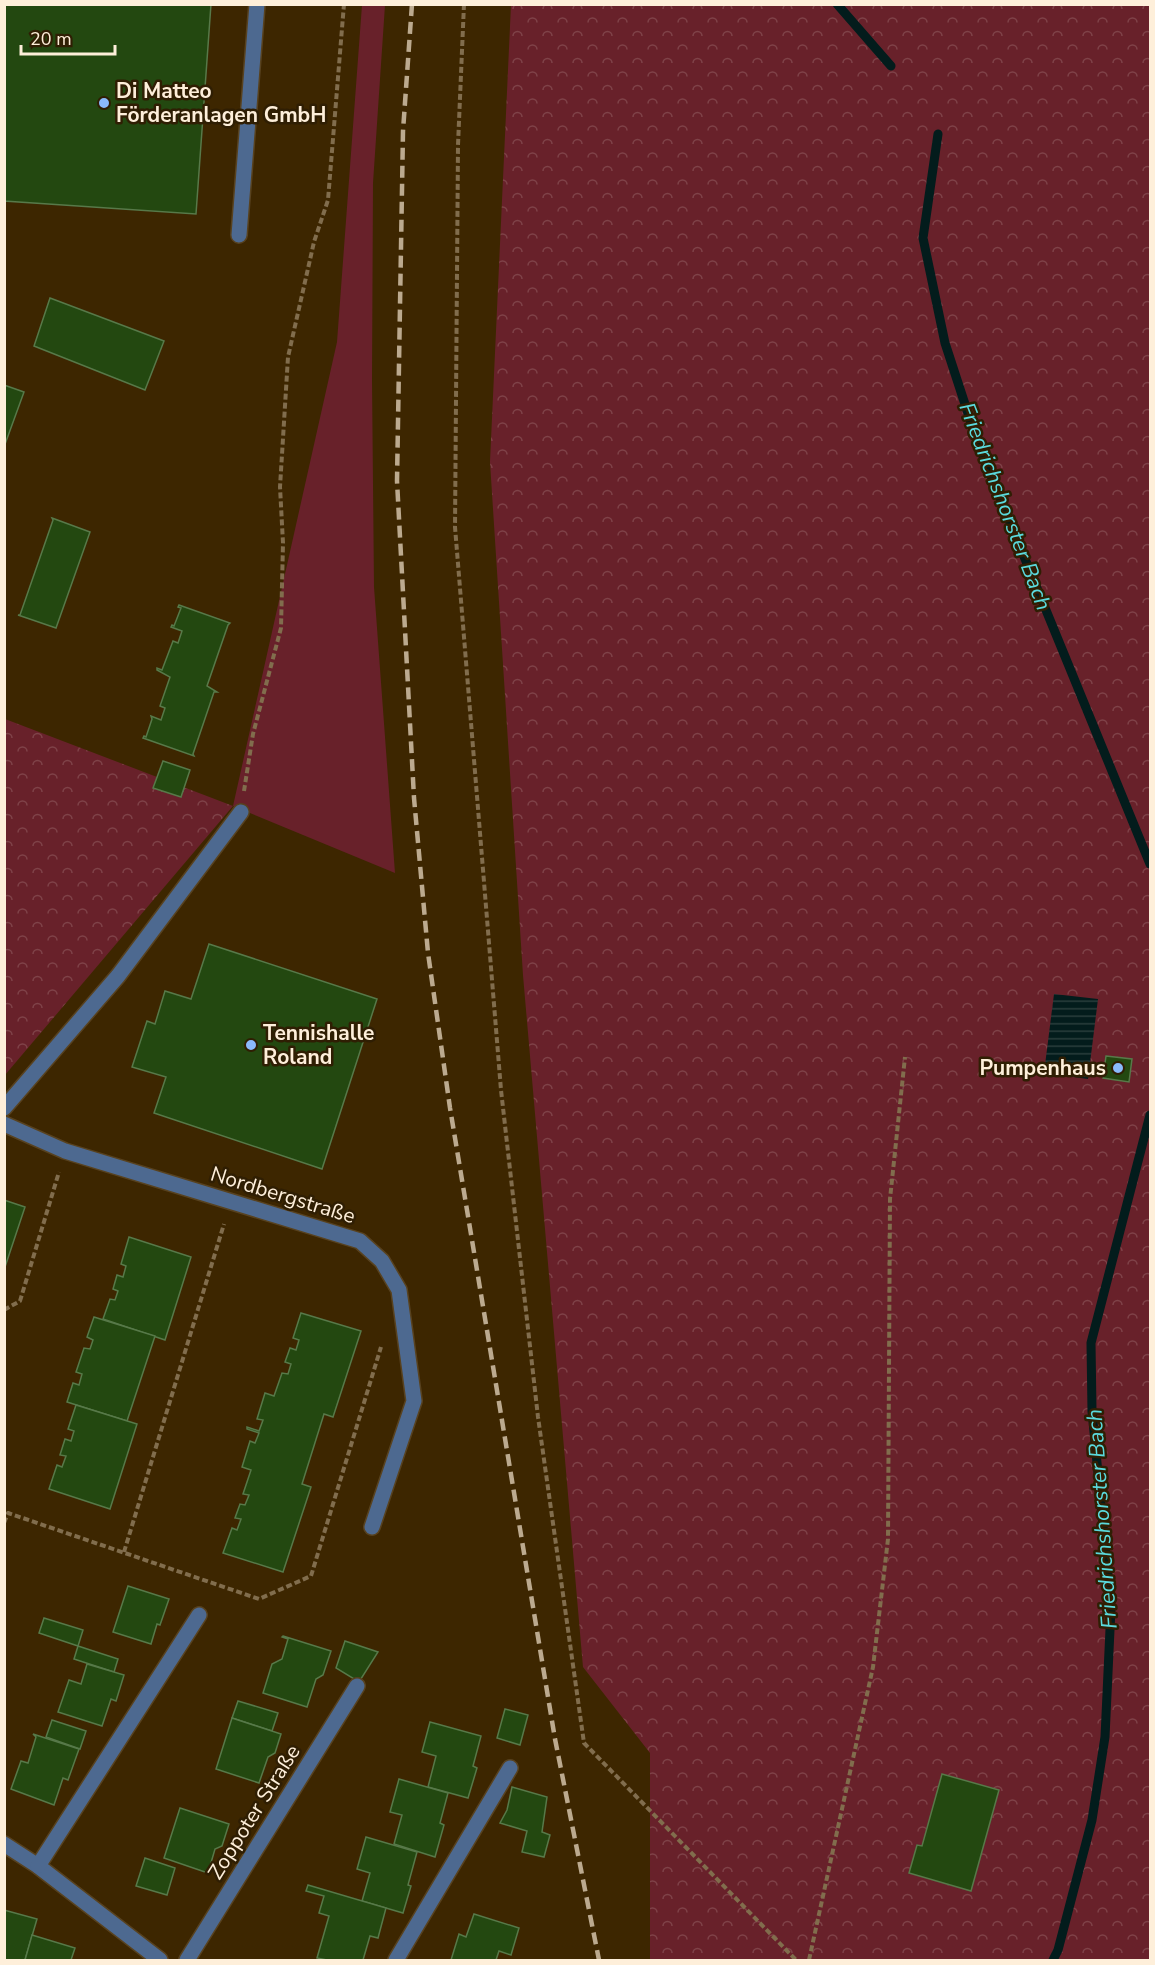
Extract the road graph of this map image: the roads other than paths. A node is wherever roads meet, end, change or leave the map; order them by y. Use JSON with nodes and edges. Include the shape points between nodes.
{"nodes":[{"id":1,"x":257,"y":4,"type":"edge"},
{"id":2,"x":239,"y":235,"type":"dead end"},
{"id":3,"x":241,"y":812,"type":"road end"},
{"id":4,"x":4,"y":1108,"type":"edge"},
{"id":5,"x":4,"y":1124,"type":"edge"},
{"id":6,"x":372,"y":1527,"type":"dead end"},
{"id":7,"x":199,"y":1615,"type":"dead end"},
{"id":8,"x":357,"y":1686,"type":"dead end"},
{"id":9,"x":510,"y":1768,"type":"dead end"},
{"id":10,"x":4,"y":1844,"type":"edge"},
{"id":11,"x":39,"y":1866,"type":"junction"},
{"id":12,"x":160,"y":1960,"type":"edge"},
{"id":13,"x":187,"y":1960,"type":"edge"},
{"id":14,"x":396,"y":1960,"type":"edge"}],
"edges":[{"from":1,"to":2,"type":"street"},
{"from":3,"to":4,"type":"street","via":[[118,976]]},
{"from":5,"to":6,"type":"street","name":"Nordbergstraße","via":[[65,1151],[360,1241],[382,1261],[399,1290],[414,1401]]},
{"from":7,"to":11,"type":"street"},
{"from":8,"to":13,"type":"street","name":"Zoppoter Straße"},
{"from":9,"to":14,"type":"street"},
{"from":10,"to":11,"type":"street"},
{"from":11,"to":12,"type":"street"}]}
